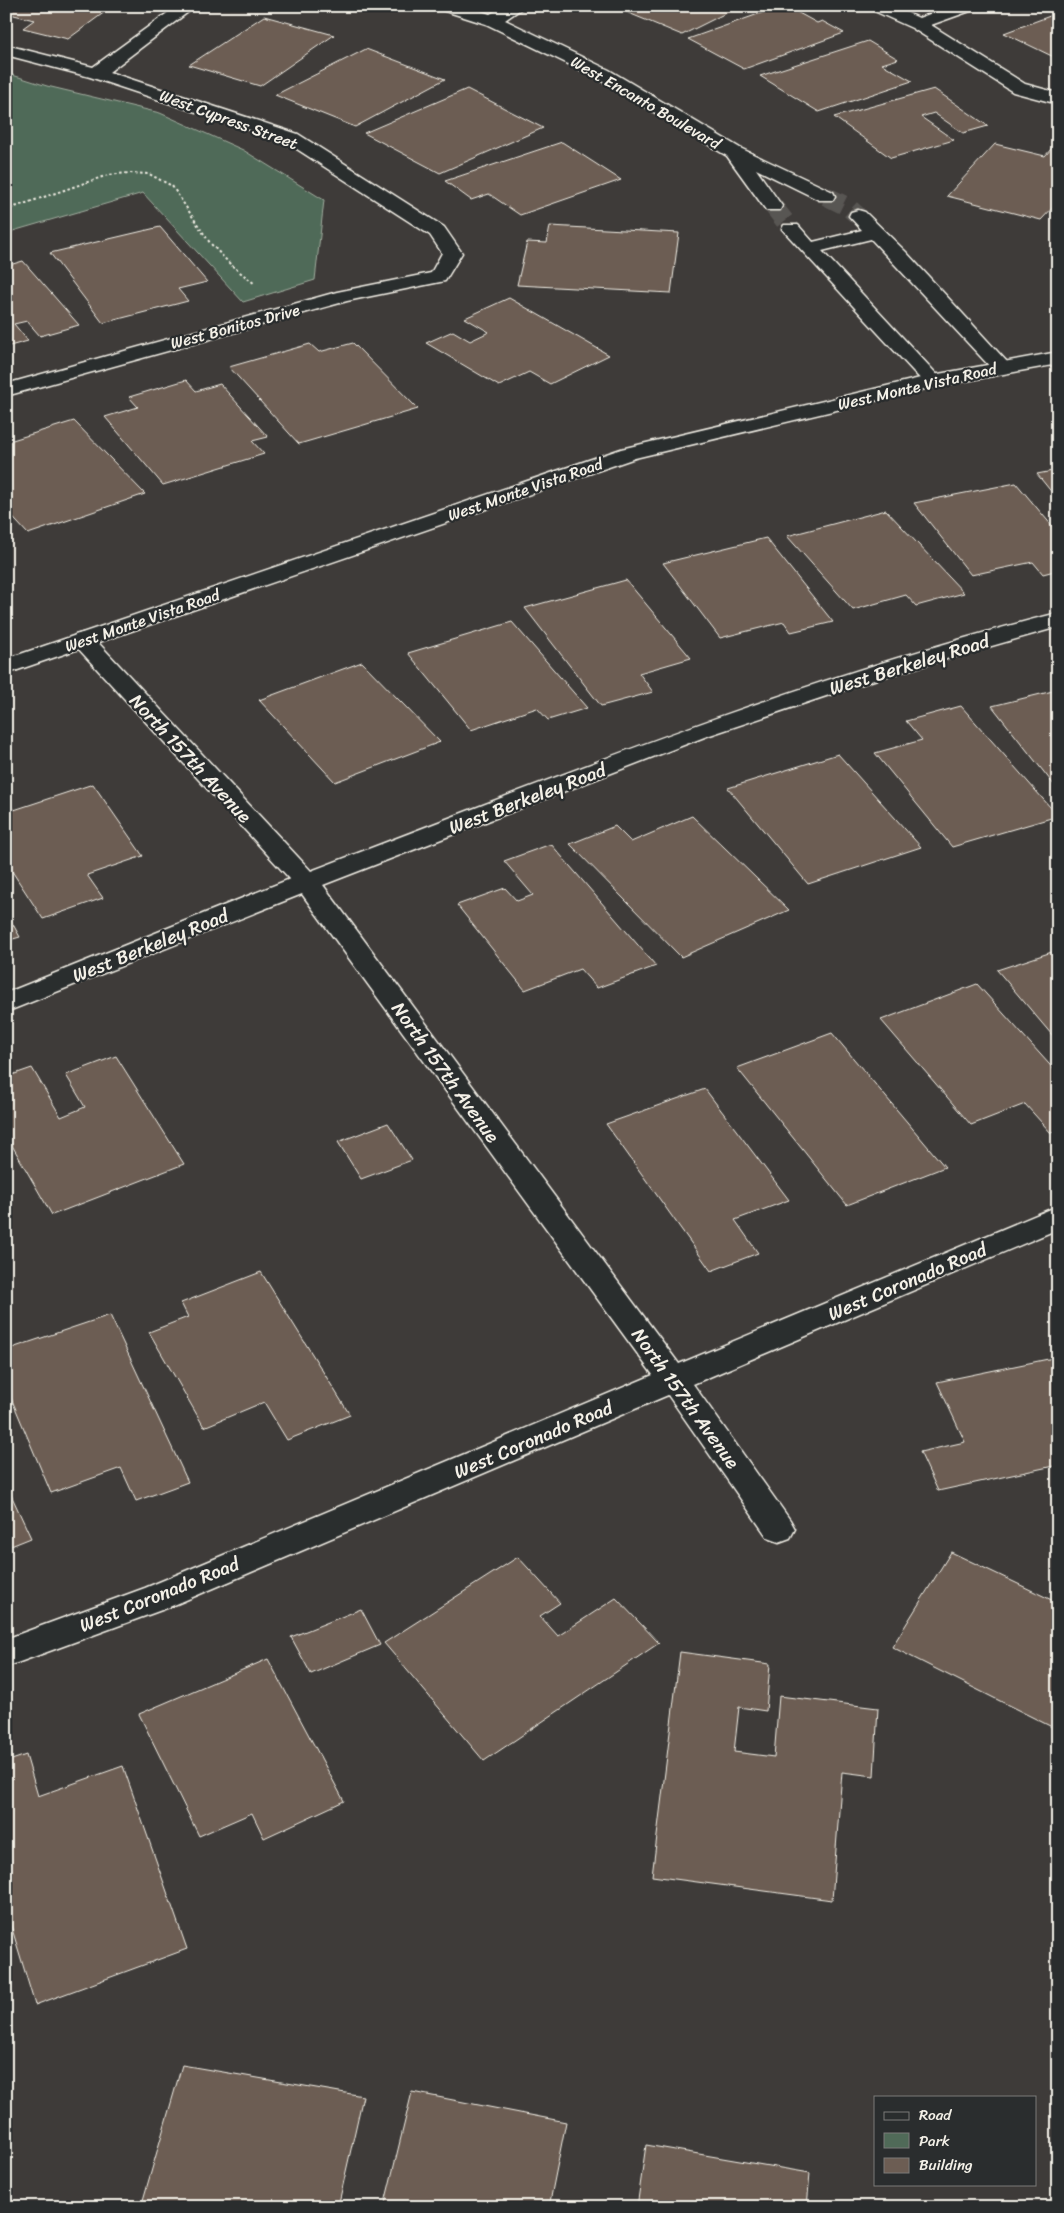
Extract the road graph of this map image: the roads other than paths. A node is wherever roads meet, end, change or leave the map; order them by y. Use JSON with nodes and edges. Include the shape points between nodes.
{"nodes":[{"id":1,"x":188,"y":6,"type":"edge"},
{"id":2,"x":448,"y":6,"type":"edge"},
{"id":3,"x":517,"y":6,"type":"edge"},
{"id":4,"x":878,"y":6,"type":"edge"},
{"id":5,"x":967,"y":6,"type":"edge"},
{"id":6,"x":492,"y":20,"type":"junction"},
{"id":7,"x":918,"y":24,"type":"junction"},
{"id":8,"x":6,"y":50,"type":"edge"},
{"id":9,"x":96,"y":73,"type":"junction"},
{"id":10,"x":1058,"y":99,"type":"edge"},
{"id":11,"x":734,"y":152,"type":"junction"},
{"id":12,"x":826,"y":196,"type":"tunnel mouth"},
{"id":13,"x":773,"y":206,"type":"tunnel mouth"},
{"id":14,"x":858,"y":216,"type":"tunnel mouth"},
{"id":15,"x":791,"y":228,"type":"tunnel mouth"},
{"id":16,"x":874,"y":233,"type":"junction"},
{"id":17,"x":810,"y":248,"type":"junction"},
{"id":18,"x":452,"y":253,"type":"joint"},
{"id":19,"x":1058,"y":358,"type":"edge"},
{"id":20,"x":1001,"y":367,"type":"junction"},
{"id":21,"x":933,"y":381,"type":"junction"},
{"id":22,"x":6,"y":390,"type":"edge"},
{"id":23,"x":1058,"y":620,"type":"edge"},
{"id":24,"x":83,"y":640,"type":"junction"},
{"id":25,"x":6,"y":667,"type":"edge"},
{"id":26,"x":307,"y":882,"type":"junction"},
{"id":27,"x":6,"y":1003,"type":"edge"},
{"id":28,"x":1058,"y":1217,"type":"edge"},
{"id":29,"x":674,"y":1380,"type":"junction"},
{"id":30,"x":779,"y":1529,"type":"dead end"},
{"id":31,"x":6,"y":1653,"type":"edge"}],
"edges":[{"from":1,"to":9,"type":"street"},
{"from":2,"to":6,"type":"street","name":"West Encanto Boulevard"},
{"from":3,"to":6,"type":"street"},
{"from":4,"to":7,"type":"street"},
{"from":5,"to":7,"type":"street"},
{"from":6,"to":11,"type":"street","name":"West Encanto Boulevard","via":[[603,74]]},
{"from":7,"to":10,"type":"street","via":[[1019,88]]},
{"from":8,"to":9,"type":"street","name":"West Cypress Street"},
{"from":9,"to":18,"type":"street","name":"West Cypress Street","via":[[292,138],[437,231]]},
{"from":11,"to":12,"type":"street","name":"West Encanto Boulevard"},
{"from":11,"to":13,"type":"street","name":"West Encanto Boulevard"},
{"from":14,"to":16,"type":"street"},
{"from":15,"to":17,"type":"street"},
{"from":16,"to":17,"type":"street"},
{"from":16,"to":20,"type":"street"},
{"from":17,"to":21,"type":"street"},
{"from":18,"to":22,"type":"street","name":"West Bonitos Drive","via":[[438,277],[344,296]]},
{"from":19,"to":20,"type":"street","name":"West Monte Vista Road"},
{"from":20,"to":21,"type":"street","name":"West Monte Vista Road"},
{"from":21,"to":24,"type":"street","name":"West Monte Vista Road","via":[[628,454]]},
{"from":23,"to":26,"type":"street","name":"West Berkeley Road","via":[[872,672],[699,731]]},
{"from":24,"to":25,"type":"street","name":"West Monte Vista Road"},
{"from":24,"to":26,"type":"street","name":"North 157th Avenue"},
{"from":26,"to":27,"type":"street","name":"West Berkeley Road"},
{"from":26,"to":29,"type":"street","name":"North 157th Avenue"},
{"from":28,"to":29,"type":"street","name":"West Coronado Road"},
{"from":29,"to":30,"type":"street","name":"North 157th Avenue"},
{"from":29,"to":31,"type":"street","name":"West Coronado Road","via":[[156,1598]]}]}
